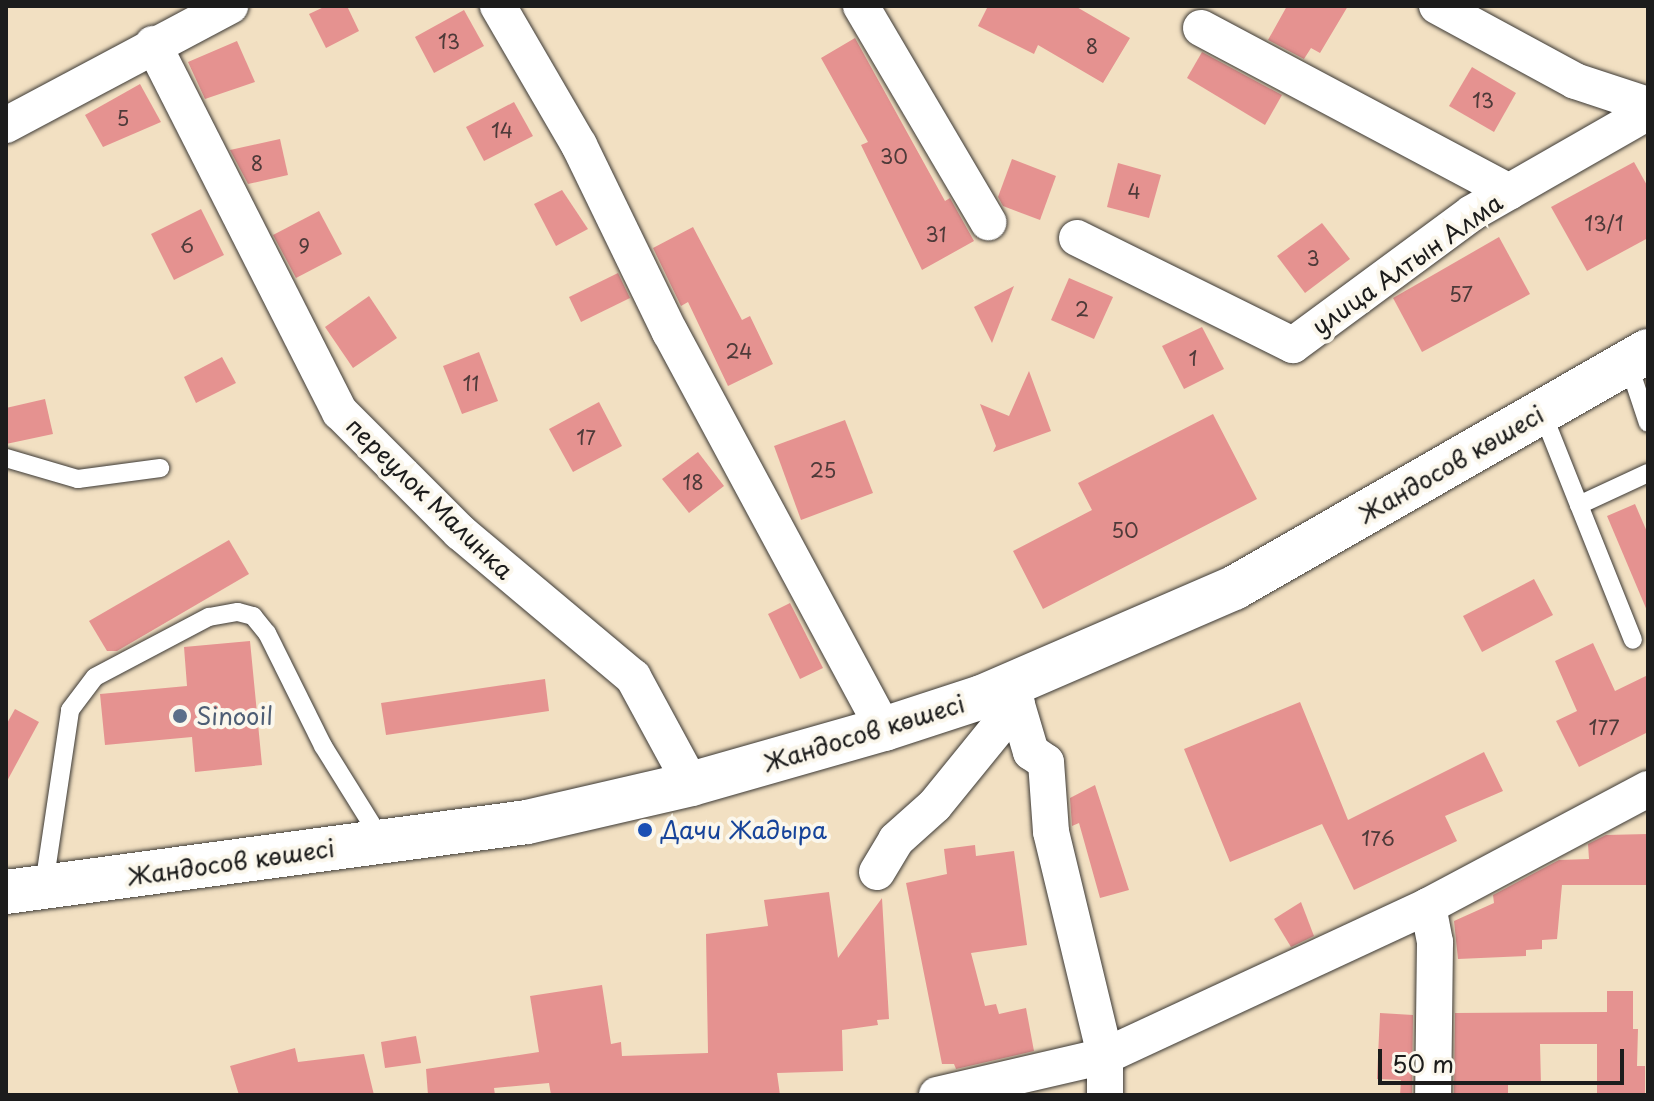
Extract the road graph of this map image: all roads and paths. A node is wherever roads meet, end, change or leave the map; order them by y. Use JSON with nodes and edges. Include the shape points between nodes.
{"nodes":[{"id":1,"x":230,"y":6,"type":"edge"},
{"id":2,"x":498,"y":6,"type":"edge"},
{"id":3,"x":861,"y":6,"type":"edge"},
{"id":4,"x":1437,"y":6,"type":"edge"},
{"id":5,"x":1201,"y":28,"type":"dead end"},
{"id":6,"x":153,"y":44,"type":"junction"},
{"id":7,"x":1648,"y":105,"type":"edge"},
{"id":8,"x":1648,"y":112,"type":"edge"},
{"id":9,"x":6,"y":125,"type":"edge"},
{"id":10,"x":1509,"y":192,"type":"junction"},
{"id":11,"x":988,"y":222,"type":"dead end"},
{"id":12,"x":1077,"y":238,"type":"dead end"},
{"id":13,"x":1638,"y":357,"type":"edge"},
{"id":14,"x":1542,"y":412,"type":"junction"},
{"id":15,"x":1648,"y":423,"type":"edge"},
{"id":16,"x":6,"y":458,"type":"edge"},
{"id":17,"x":160,"y":468,"type":"dead end"},
{"id":18,"x":1648,"y":473,"type":"edge"},
{"id":19,"x":1579,"y":505,"type":"junction"},
{"id":20,"x":1633,"y":640,"type":"dead end"},
{"id":21,"x":1014,"y":695,"type":"junction"},
{"id":22,"x":884,"y":729,"type":"junction"},
{"id":23,"x":691,"y":784,"type":"junction"},
{"id":24,"x":1648,"y":789,"type":"edge"},
{"id":25,"x":382,"y":842,"type":"junction"},
{"id":26,"x":877,"y":872,"type":"dead end"},
{"id":27,"x":25,"y":890,"type":"edge"},
{"id":28,"x":1428,"y":906,"type":"junction"},
{"id":29,"x":1105,"y":1056,"type":"junction"},
{"id":30,"x":937,"y":1095,"type":"edge"},
{"id":31,"x":1105,"y":1095,"type":"edge"},
{"id":32,"x":1433,"y":1095,"type":"edge"}],
"edges":[{"from":1,"to":6,"type":"street"},
{"from":2,"to":22,"type":"street","via":[[579,145],[670,332]]},
{"from":3,"to":11,"type":"street"},
{"from":4,"to":7,"type":"street","via":[[1575,81]]},
{"from":5,"to":10,"type":"street"},
{"from":6,"to":9,"type":"street"},
{"from":6,"to":23,"type":"street","name":"переулок Малинка","via":[[340,412],[460,532],[633,677]]},
{"from":8,"to":10,"type":"street","name":"улица Алтын Алма"},
{"from":10,"to":12,"type":"street","name":"улица Алтын Алма","via":[[1472,213],[1293,345]]},
{"from":13,"to":14,"type":"main road","name":"Жандосов көшесі"},
{"from":13,"to":15,"type":"lane"},
{"from":14,"to":19,"type":"lane"},
{"from":14,"to":21,"type":"main road","name":"Жандосов көшесі","via":[[1234,588]]},
{"from":16,"to":17,"type":"lane","via":[[78,479]]},
{"from":18,"to":19,"type":"lane"},
{"from":19,"to":20,"type":"lane"},
{"from":21,"to":22,"type":"main road","name":"Жандосов көшесі"},
{"from":21,"to":26,"type":"street","via":[[935,805],[896,840]]},
{"from":21,"to":29,"type":"street","via":[[1031,752],[1046,762],[1051,832]]},
{"from":22,"to":23,"type":"main road","name":"Жандосов көшесі"},
{"from":23,"to":25,"type":"main road","name":"Жандосов көшесі","via":[[527,822]]},
{"from":24,"to":28,"type":"street"},
{"from":25,"to":27,"type":"main road","name":"Жандосов көшесі"},
{"from":25,"to":27,"type":"lane","via":[[323,746],[267,633],[253,616],[238,612],[209,617],[95,677],[70,710]]},
{"from":28,"to":29,"type":"street"},
{"from":28,"to":32,"type":"street","via":[[1435,956]]},
{"from":29,"to":30,"type":"street"},
{"from":29,"to":31,"type":"street"}]}
